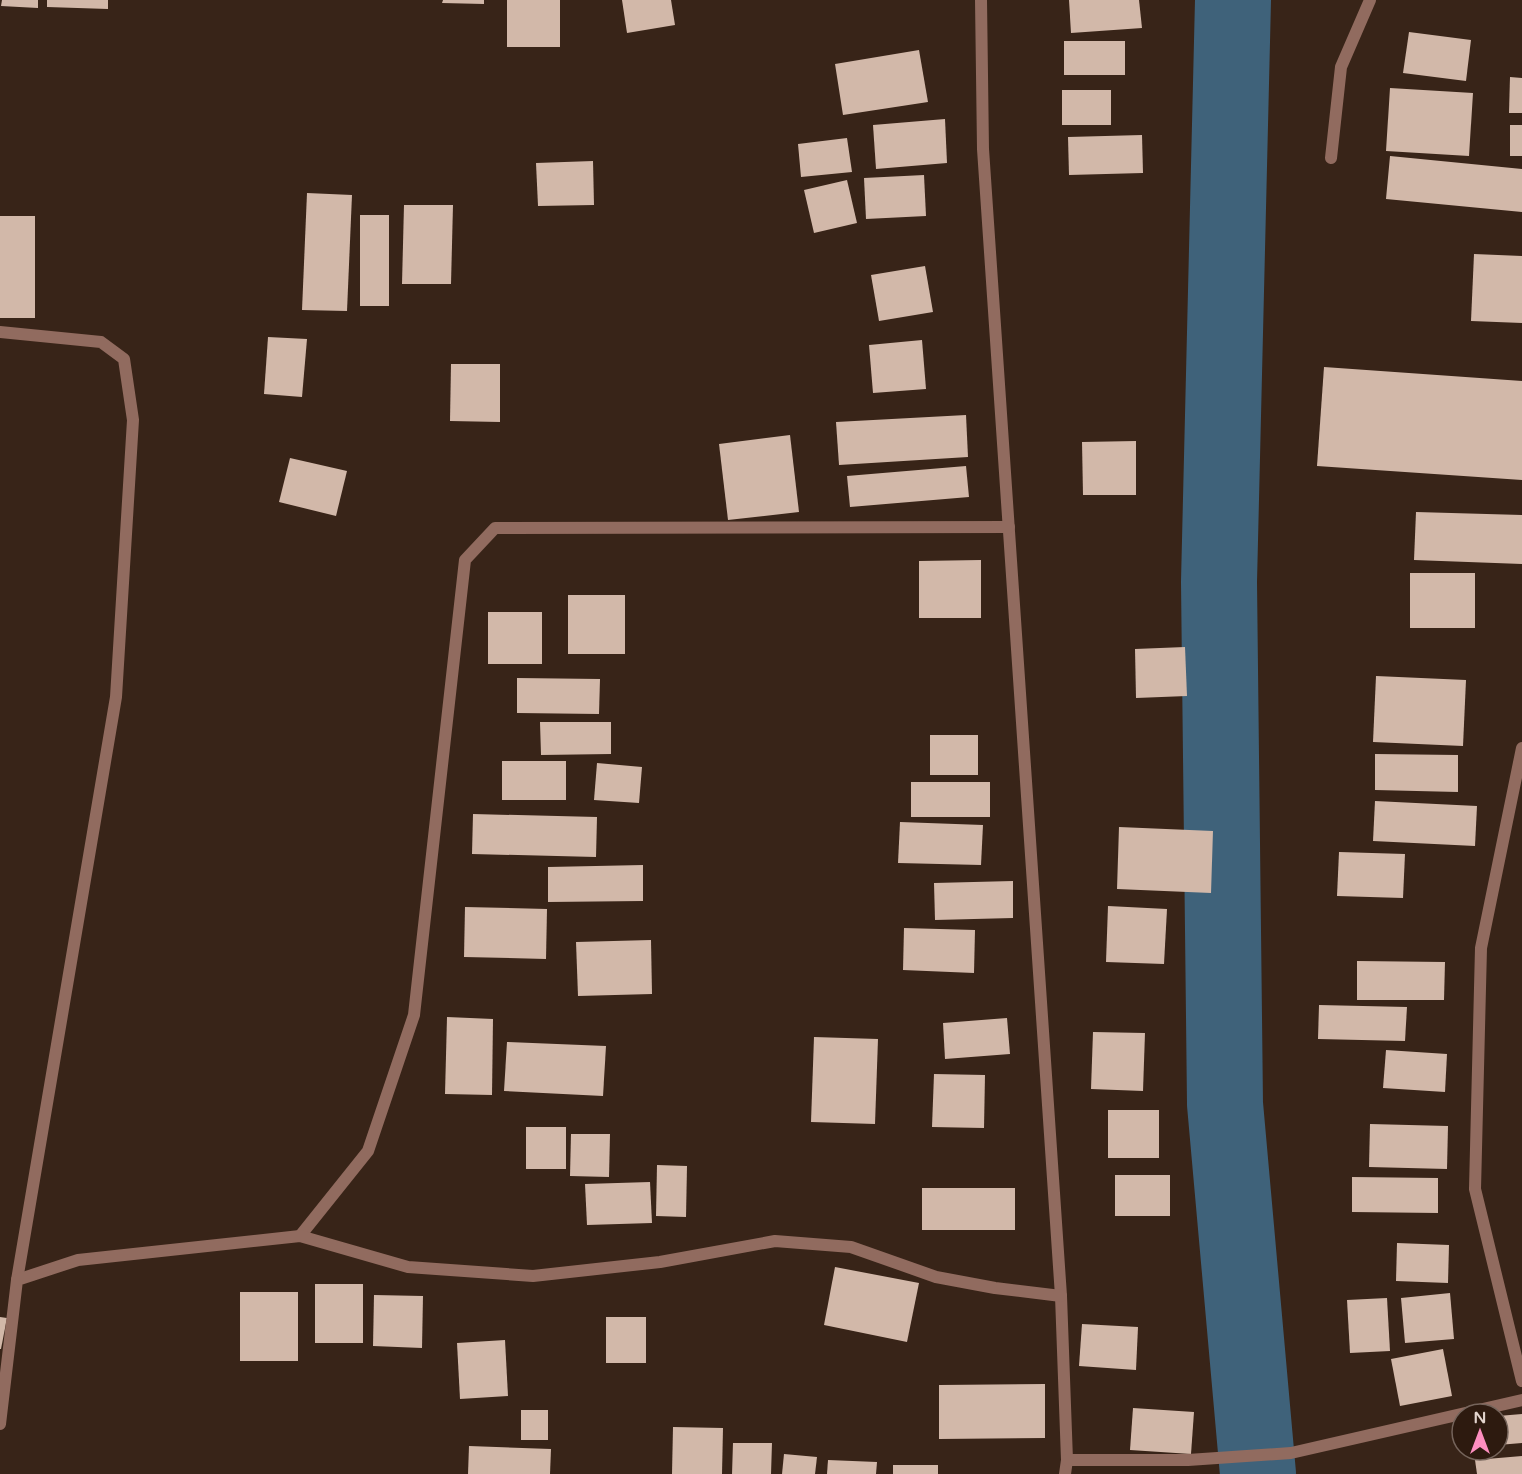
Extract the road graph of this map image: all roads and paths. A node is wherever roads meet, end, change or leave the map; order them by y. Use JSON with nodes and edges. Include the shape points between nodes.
{"nodes":[{"id":1,"x":981,"y":0,"type":"edge"},
{"id":2,"x":1370,"y":0,"type":"edge"},
{"id":3,"x":1331,"y":158,"type":"dead end"},
{"id":4,"x":0,"y":332,"type":"edge"},
{"id":5,"x":1008,"y":527,"type":"junction"},
{"id":6,"x":1522,"y":748,"type":"edge"},
{"id":7,"x":300,"y":1236,"type":"junction"},
{"id":8,"x":17,"y":1280,"type":"junction"},
{"id":9,"x":1061,"y":1296,"type":"junction"},
{"id":10,"x":1522,"y":1381,"type":"edge"},
{"id":11,"x":1522,"y":1400,"type":"edge"},
{"id":12,"x":0,"y":1424,"type":"edge"},
{"id":13,"x":1067,"y":1460,"type":"junction"},
{"id":14,"x":1065,"y":1474,"type":"edge"}],
"edges":[{"from":1,"to":5,"type":"street","via":[[983,149]]},
{"from":2,"to":3,"type":"street","via":[[1341,67]]},
{"from":4,"to":8,"type":"street","via":[[101,342],[124,359],[133,420],[116,697]]},
{"from":5,"to":7,"type":"street","via":[[495,528],[465,560],[414,1015],[368,1151]]},
{"from":5,"to":9,"type":"street"},
{"from":6,"to":10,"type":"street","via":[[1481,948],[1475,1189]]},
{"from":7,"to":8,"type":"street","via":[[78,1260]]},
{"from":7,"to":9,"type":"street","via":[[408,1267],[533,1276],[660,1262],[776,1241],[851,1247],[936,1277]]},
{"from":8,"to":12,"type":"street"},
{"from":9,"to":13,"type":"street"},
{"from":11,"to":13,"type":"street","via":[[1290,1453],[1188,1460]]},
{"from":13,"to":14,"type":"street"}]}
